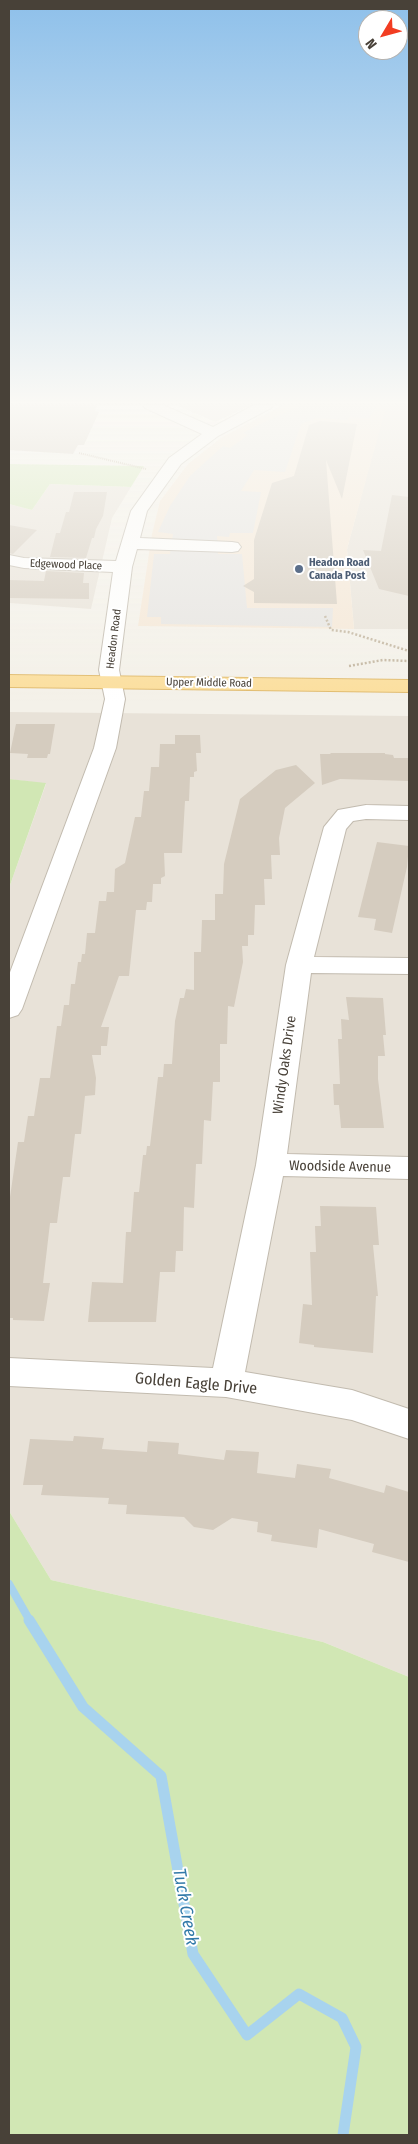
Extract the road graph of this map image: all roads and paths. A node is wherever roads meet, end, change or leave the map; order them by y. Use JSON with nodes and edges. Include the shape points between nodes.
{"nodes":[{"id":1,"x":143,"y":505,"type":"edge"},
{"id":2,"x":130,"y":543,"type":"junction"},
{"id":3,"x":232,"y":547,"type":"dead end"},
{"id":4,"x":9,"y":560,"type":"edge"},
{"id":5,"x":123,"y":567,"type":"junction"},
{"id":6,"x":325,"y":616,"type":"dead end"},
{"id":7,"x":409,"y":651,"type":"edge"},
{"id":8,"x":9,"y":681,"type":"edge"},
{"id":9,"x":409,"y":686,"type":"edge"},
{"id":10,"x":113,"y":691,"type":"junction"},
{"id":11,"x":9,"y":698,"type":"edge"},
{"id":12,"x":409,"y":702,"type":"edge"},
{"id":13,"x":409,"y":813,"type":"edge"},
{"id":14,"x":299,"y":966,"type":"junction"},
{"id":15,"x":409,"y":966,"type":"edge"},
{"id":16,"x":9,"y":1009,"type":"edge"},
{"id":17,"x":271,"y":1166,"type":"junction"},
{"id":18,"x":409,"y":1168,"type":"edge"},
{"id":19,"x":9,"y":1372,"type":"edge"},
{"id":20,"x":226,"y":1383,"type":"junction"},
{"id":21,"x":409,"y":1424,"type":"edge"}],
"edges":[{"from":1,"to":2,"type":"street","name":"Headon Road"},
{"from":2,"to":3,"type":"street"},
{"from":2,"to":5,"type":"street","name":"Headon Road"},
{"from":4,"to":5,"type":"street","name":"Edgewood Place"},
{"from":5,"to":10,"type":"street","name":"Headon Road","via":[[109,670]]},
{"from":6,"to":7,"type":"path","via":[[331,630]]},
{"from":8,"to":10,"type":"main road","name":"Upper Middle Road"},
{"from":9,"to":10,"type":"main road","name":"Upper Middle Road"},
{"from":10,"to":11,"type":"main road","name":"Upper Middle Road"},
{"from":10,"to":12,"type":"main road","name":"Upper Middle Road"},
{"from":10,"to":16,"type":"street","name":"Headon Road","via":[[105,748]]},
{"from":13,"to":14,"type":"street","name":"Windy Oaks Drive","via":[[346,815],[335,827]]},
{"from":14,"to":15,"type":"street"},
{"from":14,"to":17,"type":"street","name":"Windy Oaks Drive"},
{"from":17,"to":18,"type":"street","name":"Woodside Avenue"},
{"from":17,"to":20,"type":"street","name":"Windy Oaks Drive"},
{"from":19,"to":20,"type":"street","name":"Golden Eagle Drive"},
{"from":20,"to":21,"type":"street","name":"Golden Eagle Drive","via":[[352,1405]]}]}
